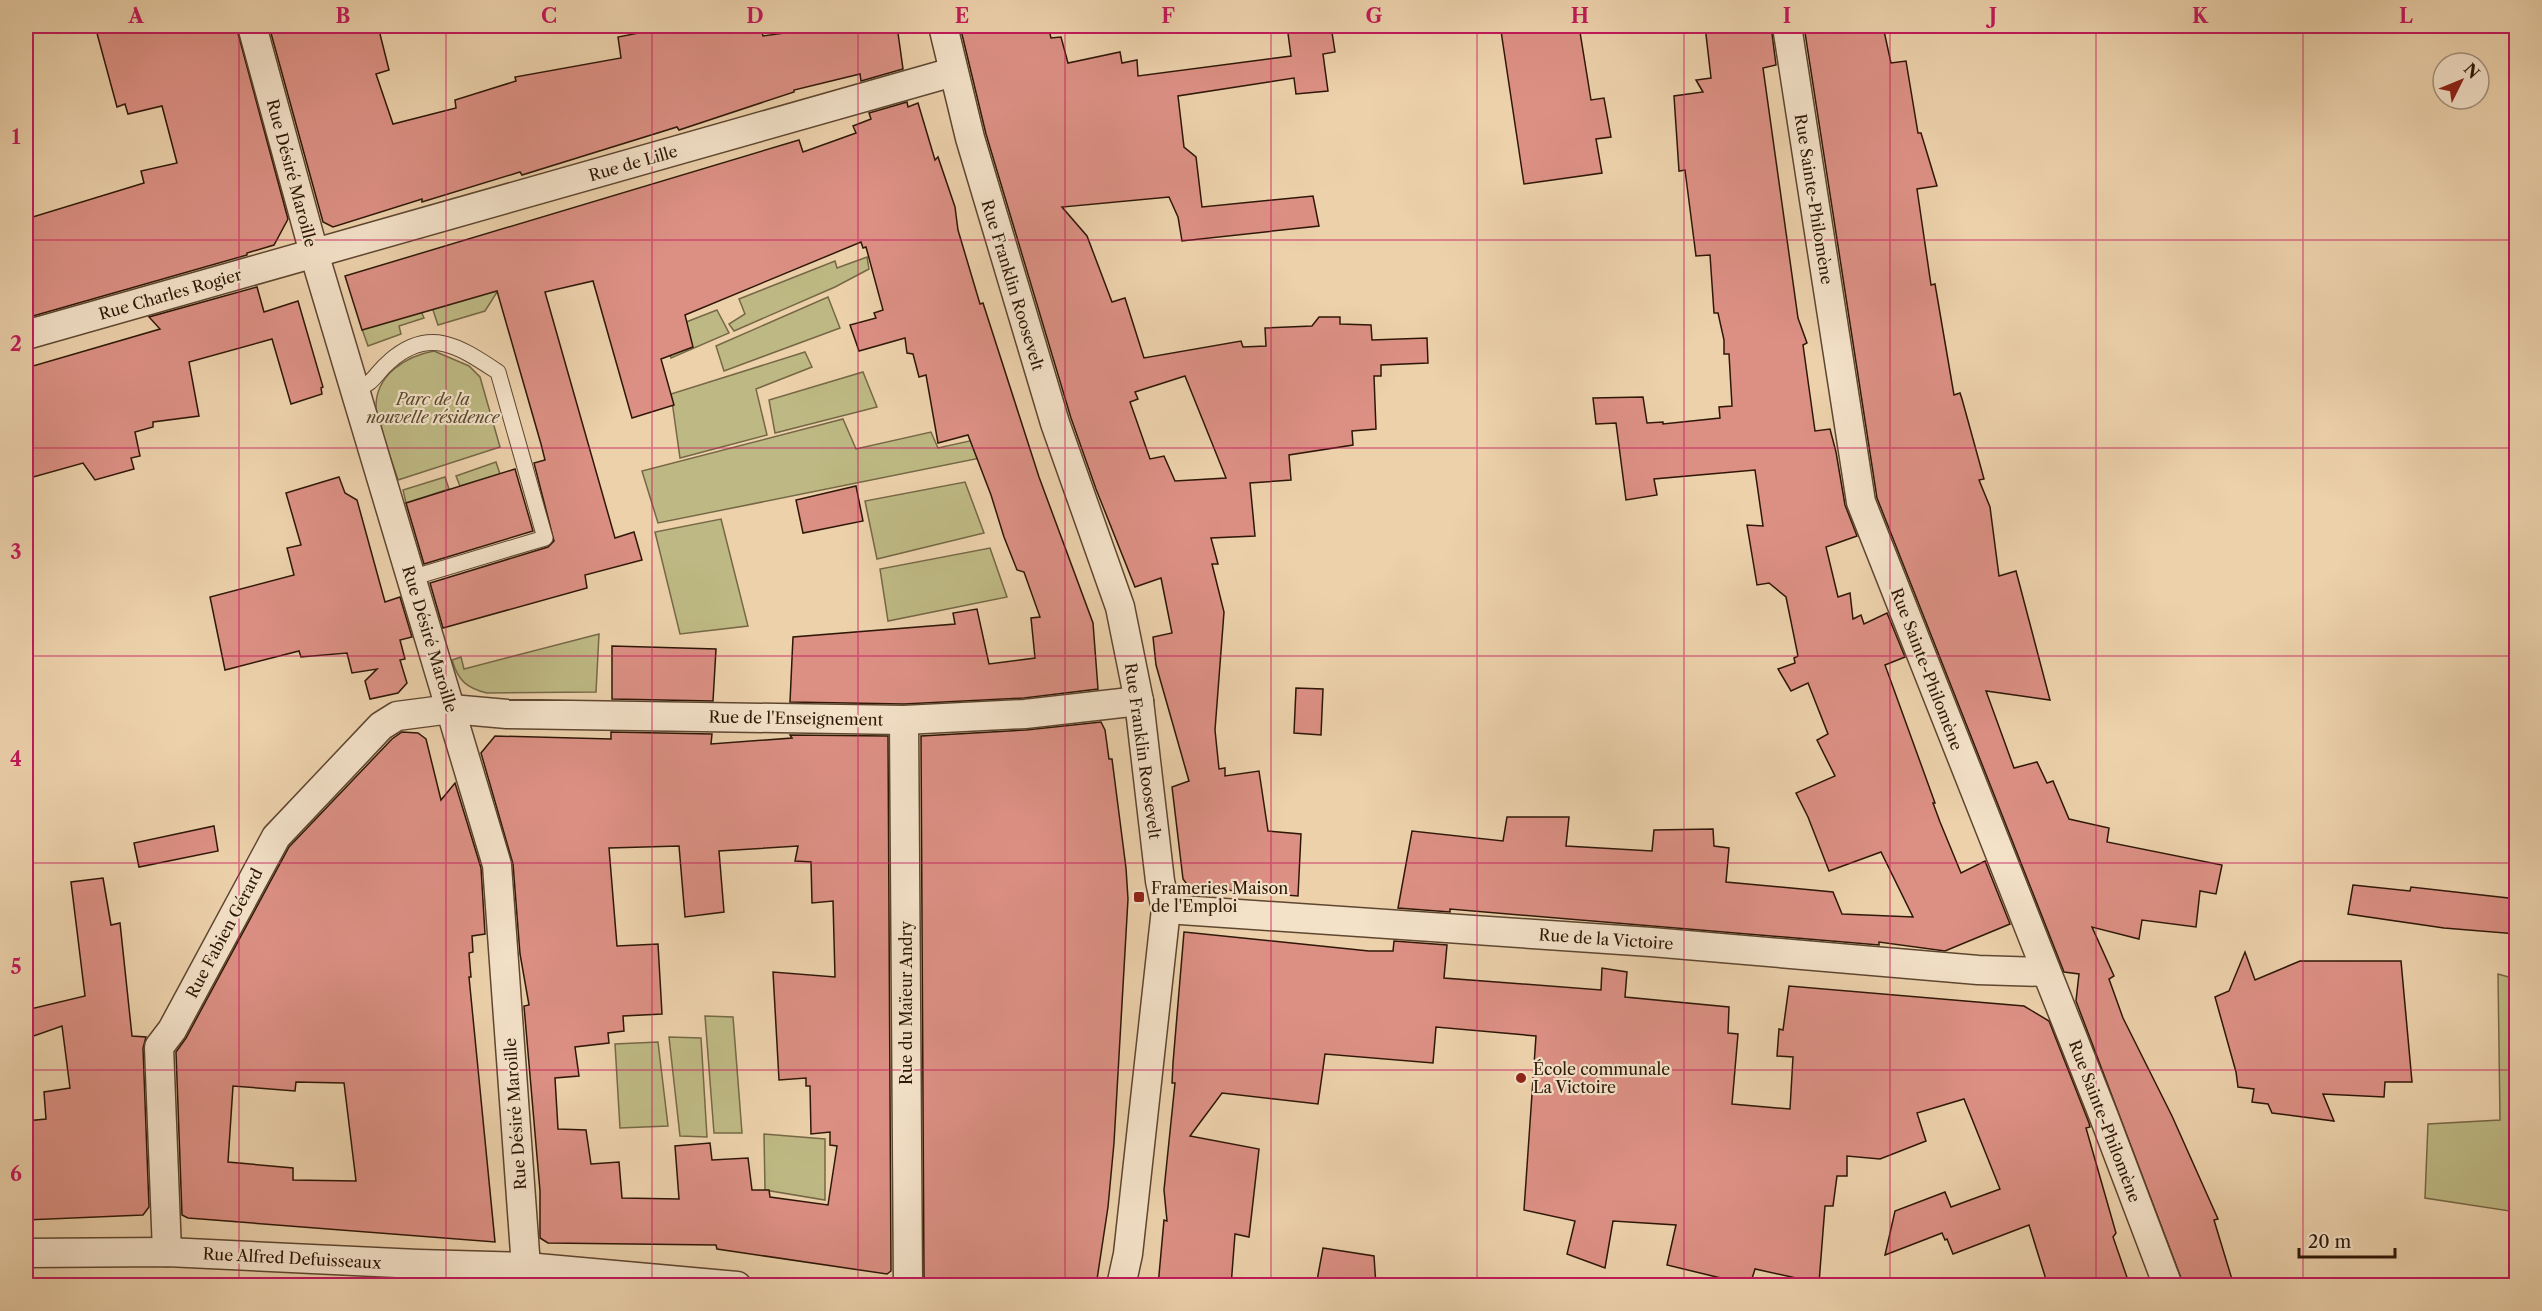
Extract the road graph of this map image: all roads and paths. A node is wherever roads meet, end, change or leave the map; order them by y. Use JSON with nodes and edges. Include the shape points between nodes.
{"nodes":[{"id":1,"x":252,"y":26,"type":"edge"},
{"id":2,"x":943,"y":26,"type":"edge"},
{"id":3,"x":1787,"y":26,"type":"edge"},
{"id":4,"x":952,"y":72,"type":"junction"},
{"id":5,"x":314,"y":253,"type":"junction"},
{"id":6,"x":26,"y":335,"type":"edge"},
{"id":7,"x":354,"y":389,"type":"junction"},
{"id":8,"x":411,"y":578,"type":"junction"},
{"id":9,"x":1139,"y":701,"type":"junction"},
{"id":10,"x":451,"y":709,"type":"junction"},
{"id":11,"x":904,"y":720,"type":"junction"},
{"id":12,"x":1166,"y":909,"type":"junction"},
{"id":13,"x":2046,"y":972,"type":"junction"},
{"id":14,"x":167,"y":1252,"type":"junction"},
{"id":15,"x":26,"y":1253,"type":"edge"},
{"id":16,"x":526,"y":1267,"type":"junction"},
{"id":17,"x":419,"y":1275,"type":"edge"},
{"id":18,"x":737,"y":1286,"type":"edge"},
{"id":19,"x":908,"y":1286,"type":"edge"},
{"id":20,"x":1121,"y":1286,"type":"edge"},
{"id":21,"x":2168,"y":1286,"type":"edge"}],
"edges":[{"from":1,"to":5,"type":"street","name":"Rue Désiré Maroille"},
{"from":2,"to":4,"type":"street","name":"Rue Franklin Roosevelt"},
{"from":3,"to":13,"type":"street","name":"Rue Sainte-Philomène","via":[[1862,502]]},
{"from":4,"to":5,"type":"street","name":"Rue de Lille"},
{"from":4,"to":9,"type":"street","name":"Rue Franklin Roosevelt","via":[[1055,423],[1120,607]]},
{"from":5,"to":6,"type":"street","name":"Rue Charles Rogier"},
{"from":5,"to":7,"type":"street","name":"Rue Désiré Maroille"},
{"from":7,"to":8,"type":"street","name":"Rue Désiré Maroille"},
{"from":7,"to":8,"type":"lane","via":[[370,384],[388,362],[421,342],[442,342],[498,372],[545,538]]},
{"from":8,"to":10,"type":"street","name":"Rue Désiré Maroille"},
{"from":9,"to":11,"type":"street","name":"Rue de l'Enseignement","via":[[1025,714]]},
{"from":9,"to":12,"type":"street","name":"Rue Franklin Roosevelt"},
{"from":10,"to":11,"type":"street","name":"Rue de l'Enseignement","via":[[507,714]]},
{"from":10,"to":14,"type":"street","name":"Rue Fabien Gérard","via":[[397,716],[381,726],[276,837],[172,1030],[159,1047]]},
{"from":10,"to":16,"type":"street","name":"Rue Désiré Maroille","via":[[497,865]]},
{"from":11,"to":19,"type":"street","name":"Rue du Maïeur Andry"},
{"from":12,"to":13,"type":"street","name":"Rue de la Victoire"},
{"from":12,"to":20,"type":"street","name":"Rue Franklin Roosevelt","via":[[1128,1254]]},
{"from":13,"to":21,"type":"street","name":"Rue Sainte-Philomène"},
{"from":14,"to":15,"type":"street","name":"Rue Alfred Defuisseaux"},
{"from":14,"to":17,"type":"street","name":"Rue Alfred Defuisseaux"},
{"from":16,"to":17,"type":"street","name":"Rue Alfred Defuisseaux"},
{"from":16,"to":18,"type":"street","name":"Rue Alfred Defuisseaux"}]}
